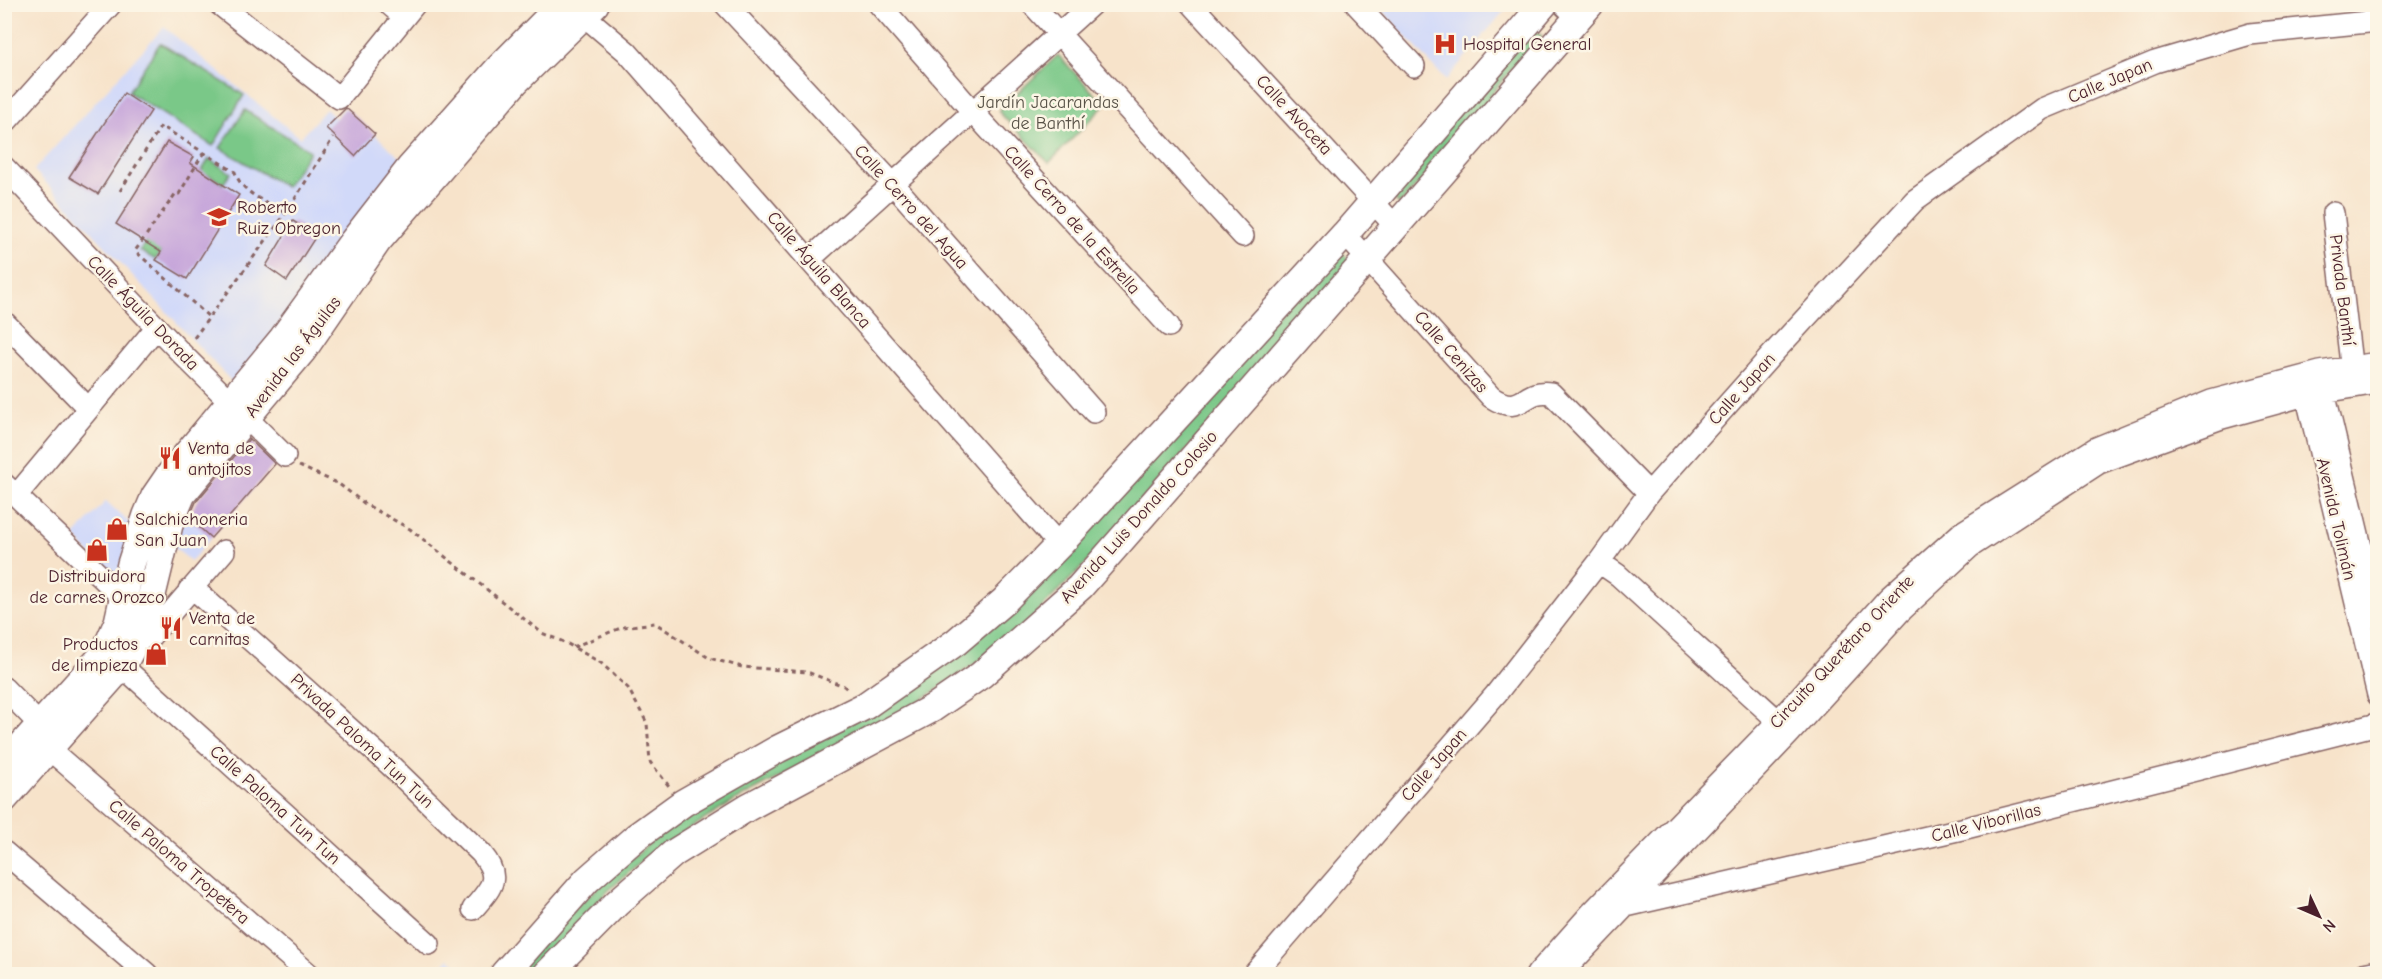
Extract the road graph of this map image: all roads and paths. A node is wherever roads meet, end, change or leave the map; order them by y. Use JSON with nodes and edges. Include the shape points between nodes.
{"nodes":[{"id":1,"x":111,"y":4,"type":"edge"},
{"id":2,"x":219,"y":4,"type":"edge"},
{"id":3,"x":725,"y":4,"type":"edge"},
{"id":4,"x":879,"y":4,"type":"edge"},
{"id":5,"x":1032,"y":4,"type":"edge"},
{"id":6,"x":1092,"y":4,"type":"edge"},
{"id":7,"x":1191,"y":4,"type":"edge"},
{"id":8,"x":1356,"y":4,"type":"edge"},
{"id":9,"x":1544,"y":4,"type":"edge"},
{"id":10,"x":578,"y":7,"type":"edge"},
{"id":11,"x":403,"y":9,"type":"edge"},
{"id":12,"x":1574,"y":10,"type":"edge"},
{"id":13,"x":2378,"y":21,"type":"edge"},
{"id":14,"x":1059,"y":33,"type":"junction"},
{"id":15,"x":1414,"y":66,"type":"dead end"},
{"id":16,"x":973,"y":112,"type":"junction"},
{"id":17,"x":4,"y":124,"type":"edge"},
{"id":18,"x":333,"y":138,"type":"dead end"},
{"id":19,"x":204,"y":152,"type":"junction"},
{"id":20,"x":4,"y":167,"type":"edge"},
{"id":21,"x":893,"y":184,"type":"junction"},
{"id":22,"x":120,"y":192,"type":"dead end"},
{"id":23,"x":1373,"y":200,"type":"junction"},
{"id":24,"x":286,"y":213,"type":"junction"},
{"id":25,"x":2333,"y":213,"type":"dead end"},
{"id":26,"x":1397,"y":228,"type":"junction"},
{"id":27,"x":1345,"y":234,"type":"junction"},
{"id":28,"x":1243,"y":236,"type":"dead end"},
{"id":29,"x":1369,"y":258,"type":"junction"},
{"id":30,"x":810,"y":259,"type":"junction"},
{"id":31,"x":209,"y":317,"type":"junction"},
{"id":32,"x":4,"y":322,"type":"edge"},
{"id":33,"x":1169,"y":327,"type":"dead end"},
{"id":34,"x":156,"y":328,"type":"junction"},
{"id":35,"x":182,"y":354,"type":"junction"},
{"id":36,"x":2378,"y":363,"type":"edge"},
{"id":37,"x":2352,"y":377,"type":"junction"},
{"id":38,"x":2378,"y":383,"type":"edge"},
{"id":39,"x":2313,"y":384,"type":"junction"},
{"id":40,"x":88,"y":408,"type":"junction"},
{"id":41,"x":238,"y":411,"type":"junction"},
{"id":42,"x":1094,"y":412,"type":"dead end"},
{"id":43,"x":285,"y":456,"type":"joint"},
{"id":44,"x":10,"y":490,"type":"edge"},
{"id":45,"x":1649,"y":493,"type":"junction"},
{"id":46,"x":1059,"y":544,"type":"junction"},
{"id":47,"x":224,"y":551,"type":"dead end"},
{"id":48,"x":1599,"y":562,"type":"junction"},
{"id":49,"x":189,"y":590,"type":"junction"},
{"id":50,"x":132,"y":616,"type":"junction"},
{"id":51,"x":2378,"y":618,"type":"edge"},
{"id":52,"x":573,"y":647,"type":"junction"},
{"id":53,"x":122,"y":666,"type":"junction"},
{"id":54,"x":4,"y":688,"type":"edge"},
{"id":55,"x":2378,"y":695,"type":"edge"},
{"id":56,"x":864,"y":706,"type":"junction"},
{"id":57,"x":2378,"y":724,"type":"edge"},
{"id":58,"x":1785,"y":726,"type":"junction"},
{"id":59,"x":44,"y":737,"type":"junction"},
{"id":60,"x":4,"y":765,"type":"edge"},
{"id":61,"x":4,"y":799,"type":"edge"},
{"id":62,"x":683,"y":803,"type":"junction"},
{"id":63,"x":4,"y":852,"type":"edge"},
{"id":64,"x":1627,"y":905,"type":"junction"},
{"id":65,"x":473,"y":909,"type":"dead end"},
{"id":66,"x":1592,"y":912,"type":"junction"},
{"id":67,"x":429,"y":944,"type":"dead end"},
{"id":68,"x":2378,"y":971,"type":"edge"},
{"id":69,"x":147,"y":975,"type":"edge"},
{"id":70,"x":309,"y":975,"type":"edge"},
{"id":71,"x":504,"y":975,"type":"edge"},
{"id":72,"x":547,"y":975,"type":"edge"},
{"id":73,"x":1254,"y":975,"type":"edge"},
{"id":74,"x":1537,"y":975,"type":"edge"},
{"id":75,"x":1561,"y":975,"type":"edge"},
{"id":76,"x":2363,"y":975,"type":"edge"}],
"edges":[{"from":1,"to":17,"type":"street"},
{"from":2,"to":11,"type":"street","via":[[339,98]]},
{"from":3,"to":21,"type":"street","name":"Calle Cerro del Agua"},
{"from":4,"to":16,"type":"street","name":"Calle Cerro de la Estrella"},
{"from":5,"to":14,"type":"street"},
{"from":6,"to":14,"type":"street"},
{"from":7,"to":23,"type":"street","name":"Calle Avoceta"},
{"from":8,"to":15,"type":"street"},
{"from":9,"to":23,"type":"street"},
{"from":10,"to":30,"type":"street","name":"Calle Águila Blanca","via":[[627,52]]},
{"from":10,"to":41,"type":"street","name":"Avenida las Águilas","via":[[499,68],[410,168],[342,275],[283,338]]},
{"from":12,"to":26,"type":"street","name":"Avenida Luis Donaldo Colosio"},
{"from":13,"to":45,"type":"street","name":"Calle Japan","via":[[2250,34],[2155,62],[2043,109],[1915,201]]},
{"from":14,"to":16,"type":"street"},
{"from":14,"to":28,"type":"street"},
{"from":16,"to":21,"type":"street"},
{"from":16,"to":33,"type":"street","name":"Calle Cerro de la Estrella"},
{"from":18,"to":24,"type":"path"},
{"from":19,"to":22,"type":"path","via":[[161,126]]},
{"from":19,"to":24,"type":"path","via":[[235,172],[238,183],[251,193]]},
{"from":19,"to":31,"type":"path","via":[[179,194],[135,251]]},
{"from":20,"to":34,"type":"street","name":"Calle Águila Dorada"},
{"from":21,"to":30,"type":"street"},
{"from":21,"to":42,"type":"street","name":"Calle Cerro del Agua"},
{"from":23,"to":26,"type":"street","name":"Calle Avoceta"},
{"from":23,"to":27,"type":"street"},
{"from":24,"to":31,"type":"path"},
{"from":25,"to":37,"type":"street","name":"Privada Banthí"},
{"from":26,"to":29,"type":"street","name":"Avenida Luis Donaldo Colosio"},
{"from":27,"to":29,"type":"street","name":"Calle Cenizas"},
{"from":27,"to":46,"type":"street"},
{"from":29,"to":45,"type":"street","name":"Calle Cenizas","via":[[1491,397],[1513,406],[1540,391],[1551,393]]},
{"from":29,"to":72,"type":"street","name":"Avenida Luis Donaldo Colosio","via":[[1080,587],[981,675],[933,708],[748,807],[674,853],[617,903]]},
{"from":30,"to":46,"type":"street","name":"Calle Águila Blanca"},
{"from":31,"to":35,"type":"path"},
{"from":32,"to":40,"type":"street"},
{"from":34,"to":35,"type":"street","name":"Calle Águila Dorada"},
{"from":34,"to":40,"type":"street"},
{"from":35,"to":41,"type":"street","name":"Calle Águila Dorada"},
{"from":36,"to":37,"type":"street","name":"Circuito Querétaro Oriente"},
{"from":37,"to":38,"type":"street","name":"Circuito Querétaro Oriente"},
{"from":37,"to":39,"type":"street","name":"Circuito Querétaro Oriente"},
{"from":39,"to":51,"type":"street","name":"Avenida Tolimán"},
{"from":39,"to":55,"type":"street","name":"Avenida Tolimán"},
{"from":39,"to":58,"type":"street","name":"Circuito Querétaro Oriente","via":[[2211,401],[2198,417],[2096,448],[1889,597]]},
{"from":40,"to":44,"type":"street"},
{"from":41,"to":43,"type":"street","name":"Calle Águila Dorada"},
{"from":41,"to":50,"type":"street","name":"Avenida las Águilas","via":[[168,477],[155,496],[131,564]]},
{"from":43,"to":52,"type":"path","via":[[339,484],[410,530],[542,633]]},
{"from":44,"to":50,"type":"street"},
{"from":45,"to":48,"type":"street","name":"Calle Japan"},
{"from":46,"to":56,"type":"street","via":[[1004,601],[956,642]]},
{"from":47,"to":49,"type":"street"},
{"from":48,"to":58,"type":"street"},
{"from":48,"to":73,"type":"street","name":"Calle Japan","via":[[1496,694]]},
{"from":49,"to":50,"type":"street","via":[[150,637]]},
{"from":49,"to":65,"type":"street","name":"Privada Paloma Tun Tun","via":[[195,590],[390,765],[481,853],[494,876],[490,890]]},
{"from":50,"to":53,"type":"street","name":"Avenida las Águilas"},
{"from":50,"to":59,"type":"street","name":"Avenida las Águilas"},
{"from":52,"to":56,"type":"path","via":[[623,627],[655,623],[709,658],[742,667],[807,672],[844,686]]},
{"from":52,"to":62,"type":"path","via":[[601,663],[628,688],[647,723],[650,762]]},
{"from":53,"to":59,"type":"street","name":"Avenida las Águilas"},
{"from":53,"to":67,"type":"street","name":"Calle Paloma Tun Tun"},
{"from":54,"to":59,"type":"street","name":"Calle Paloma Tropetera"},
{"from":56,"to":62,"type":"street"},
{"from":57,"to":64,"type":"street","name":"Calle Viborillas","via":[[1962,829]]},
{"from":58,"to":64,"type":"street","name":"Circuito Querétaro Oriente"},
{"from":58,"to":66,"type":"street","name":"Circuito Querétaro Oriente"},
{"from":59,"to":60,"type":"street","name":"Avenida las Águilas"},
{"from":59,"to":61,"type":"street","name":"Avenida las Águilas"},
{"from":59,"to":70,"type":"street","name":"Calle Paloma Tropetera"},
{"from":62,"to":71,"type":"street","via":[[587,880]]},
{"from":63,"to":69,"type":"street"},
{"from":64,"to":66,"type":"street","name":"Calle Viborillas"},
{"from":64,"to":75,"type":"street","name":"Circuito Querétaro Oriente"},
{"from":66,"to":74,"type":"street","name":"Circuito Querétaro Oriente"},
{"from":68,"to":76,"type":"street"}]}
